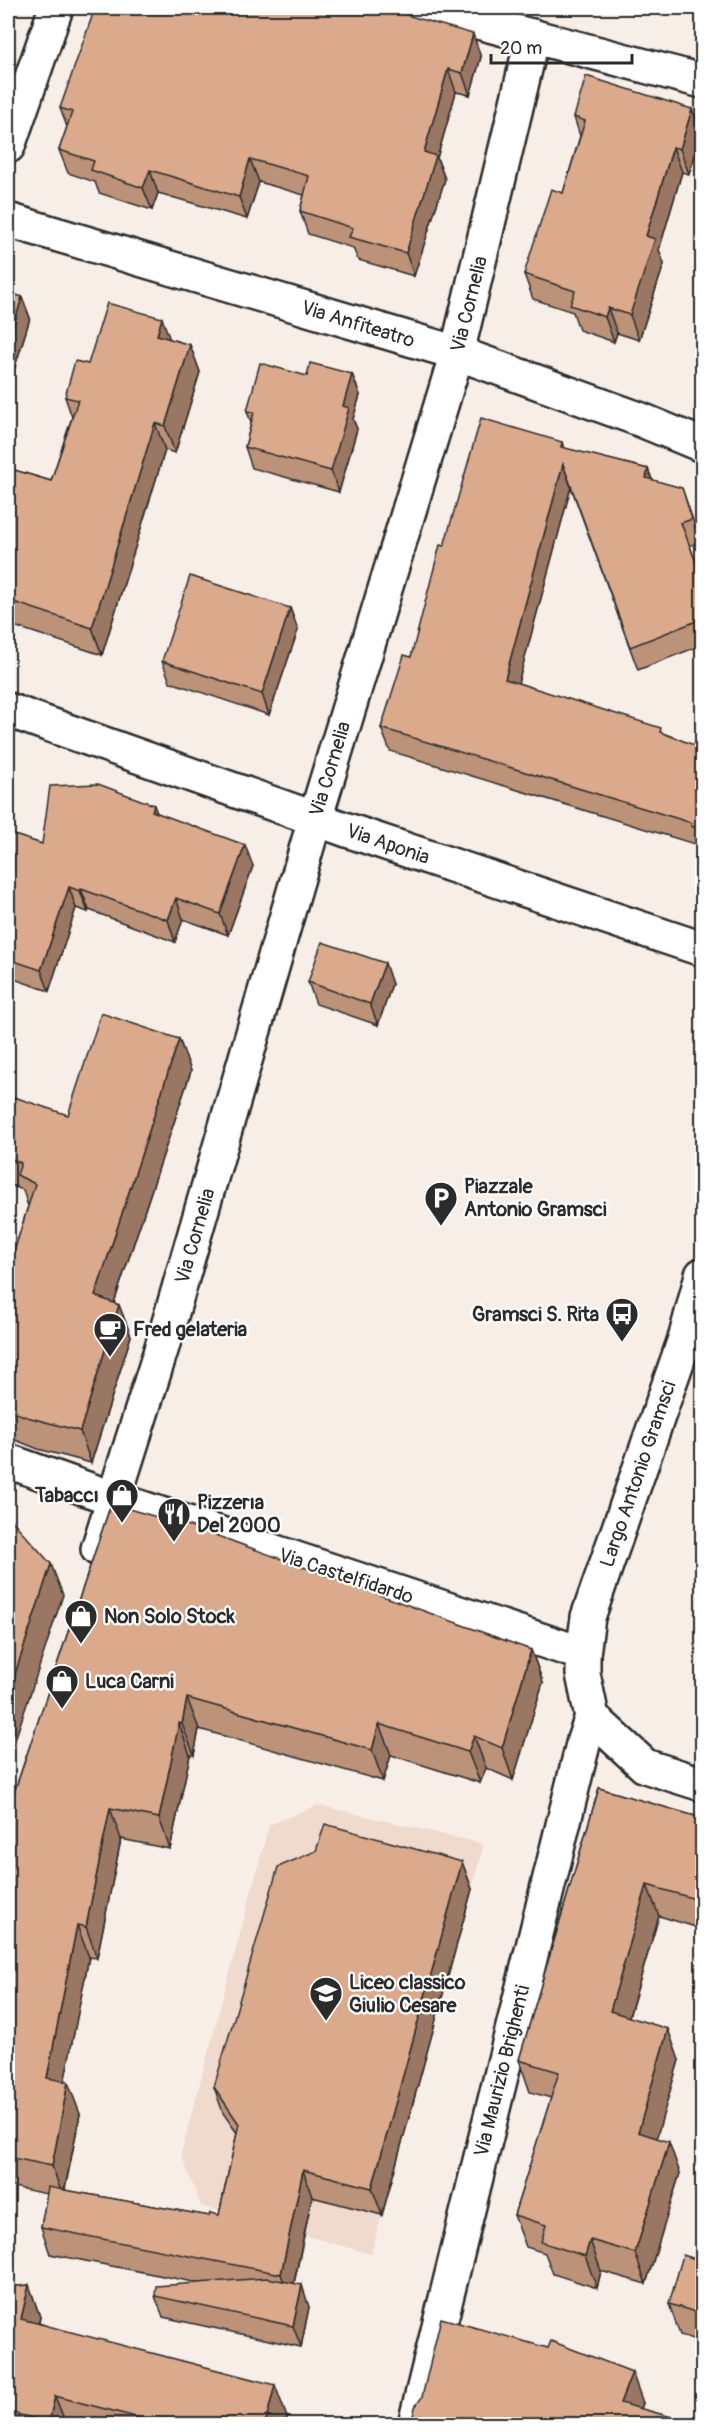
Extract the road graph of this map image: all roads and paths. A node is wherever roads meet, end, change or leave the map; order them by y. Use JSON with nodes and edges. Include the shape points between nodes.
{"nodes":[{"id":1,"x":56,"y":8,"type":"edge"},
{"id":2,"x":425,"y":8,"type":"edge"},
{"id":3,"x":533,"y":36,"type":"junction"},
{"id":4,"x":702,"y":81,"type":"edge"},
{"id":5,"x":8,"y":146,"type":"edge"},
{"id":6,"x":8,"y":220,"type":"edge"},
{"id":7,"x":457,"y":353,"type":"junction"},
{"id":8,"x":702,"y":445,"type":"edge"},
{"id":9,"x":8,"y":710,"type":"edge"},
{"id":10,"x":315,"y":819,"type":"junction"},
{"id":11,"x":702,"y":949,"type":"edge"},
{"id":12,"x":702,"y":1275,"type":"edge"},
{"id":13,"x":8,"y":1461,"type":"edge"},
{"id":14,"x":115,"y":1499,"type":"junction"},
{"id":15,"x":89,"y":1576,"type":"edge"},
{"id":16,"x":583,"y":1664,"type":"junction"},
{"id":17,"x":592,"y":1717,"type":"junction"},
{"id":18,"x":702,"y":1784,"type":"edge"},
{"id":19,"x":415,"y":2424,"type":"edge"}],
"edges":[{"from":1,"to":5,"type":"street"},
{"from":2,"to":3,"type":"street"},
{"from":3,"to":4,"type":"street"},
{"from":3,"to":7,"type":"street","name":"Via Cornelia"},
{"from":6,"to":7,"type":"street","name":"Via Anfiteatro"},
{"from":7,"to":8,"type":"street","name":"Via Anfiteatro"},
{"from":7,"to":10,"type":"street","name":"Via Cornelia"},
{"from":9,"to":10,"type":"street","name":"Via Aponia"},
{"from":10,"to":11,"type":"street","name":"Via Aponia"},
{"from":10,"to":14,"type":"street","name":"Via Cornelia"},
{"from":12,"to":16,"type":"street","name":"Largo Antonio Gramsci","via":[[686,1336],[588,1617]]},
{"from":13,"to":14,"type":"street","name":"Via Castelfidardo"},
{"from":14,"to":15,"type":"street","name":"Via Cornelia"},
{"from":14,"to":16,"type":"street","name":"Via Castelfidardo"},
{"from":16,"to":17,"type":"street","name":"Largo Antonio Gramsci"},
{"from":17,"to":18,"type":"street","via":[[645,1766]]},
{"from":17,"to":19,"type":"street","name":"Via Maurizio Brighenti"}]}
